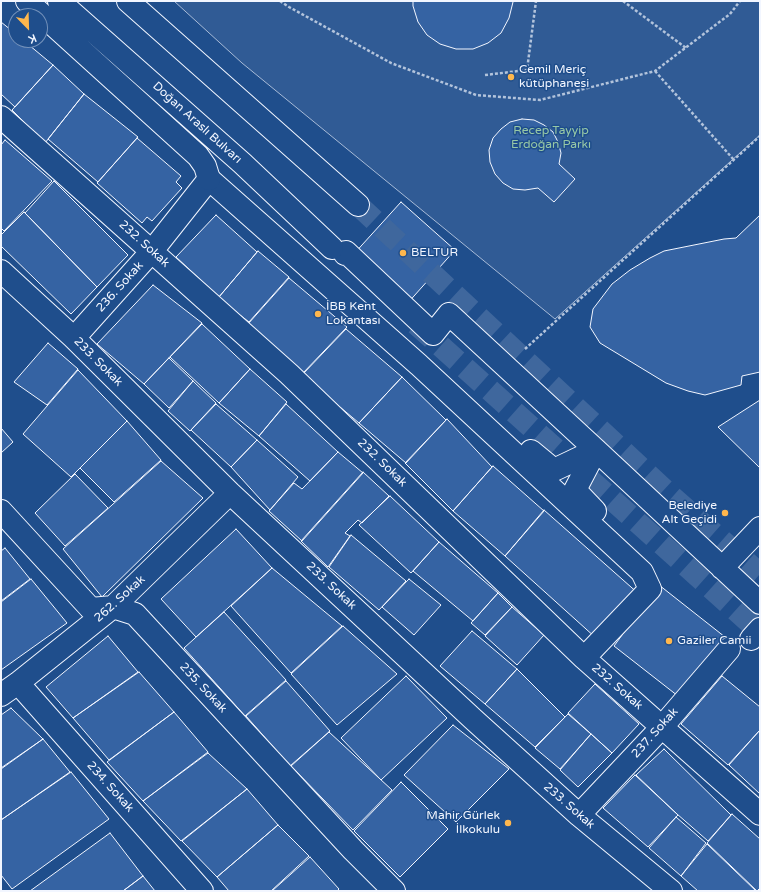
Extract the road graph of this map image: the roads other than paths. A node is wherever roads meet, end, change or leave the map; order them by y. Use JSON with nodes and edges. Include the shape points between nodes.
{"nodes":[{"id":1,"x":27,"y":1,"type":"edge"},
{"id":2,"x":59,"y":1,"type":"edge"},
{"id":3,"x":128,"y":1,"type":"edge"},
{"id":4,"x":1,"y":117,"type":"edge"},
{"id":5,"x":209,"y":178,"type":"junction"},
{"id":6,"x":358,"y":205,"type":"tunnel mouth"},
{"id":7,"x":152,"y":251,"type":"junction"},
{"id":8,"x":1,"y":271,"type":"edge"},
{"id":9,"x":460,"y":324,"type":"junction"},
{"id":10,"x":74,"y":338,"type":"junction"},
{"id":11,"x":443,"y":343,"type":"dead end"},
{"id":12,"x":419,"y":365,"type":"junction"},
{"id":13,"x":596,"y":450,"type":"junction"},
{"id":14,"x":230,"y":493,"type":"junction"},
{"id":15,"x":1,"y":511,"type":"edge"},
{"id":16,"x":760,"y":528,"type":"edge"},
{"id":17,"x":722,"y":568,"type":"junction"},
{"id":18,"x":650,"y":589,"type":"junction"},
{"id":19,"x":760,"y":603,"type":"edge"},
{"id":20,"x":113,"y":608,"type":"junction"},
{"id":21,"x":729,"y":649,"type":"dead end"},
{"id":22,"x":584,"y":658,"type":"junction"},
{"id":23,"x":9,"y":689,"type":"edge"},
{"id":24,"x":662,"y":727,"type":"junction"},
{"id":25,"x":760,"y":814,"type":"edge"},
{"id":26,"x":579,"y":815,"type":"junction"},
{"id":27,"x":202,"y":891,"type":"edge"},
{"id":28,"x":394,"y":891,"type":"edge"},
{"id":29,"x":671,"y":891,"type":"edge"}],
"edges":[{"from":1,"to":5,"type":"street","via":[[198,156]]},
{"from":2,"to":9,"type":"street","name":"Doğan Araslı Bulvarı","via":[[338,251],[346,252],[433,334],[449,314]]},
{"from":3,"to":6,"type":"street"},
{"from":4,"to":7,"type":"street","name":"232. Sokak"},
{"from":5,"to":7,"type":"street","name":"236. Sokak"},
{"from":5,"to":12,"type":"street"},
{"from":7,"to":10,"type":"street","name":"236. Sokak"},
{"from":7,"to":22,"type":"street","name":"232. Sokak","via":[[289,374]]},
{"from":8,"to":10,"type":"street","name":"233. Sokak"},
{"from":9,"to":11,"type":"street"},
{"from":9,"to":13,"type":"street"},
{"from":10,"to":14,"type":"street","name":"233. Sokak"},
{"from":12,"to":13,"type":"street","via":[[439,371],[554,470]]},
{"from":12,"to":18,"type":"street","via":[[642,572]]},
{"from":13,"to":17,"type":"street"},
{"from":13,"to":18,"type":"street","via":[[575,490],[655,572]]},
{"from":14,"to":20,"type":"street","name":"262. Sokak"},
{"from":14,"to":26,"type":"street","name":"233. Sokak"},
{"from":15,"to":20,"type":"street","name":"235. Sokak","via":[[91,609]]},
{"from":16,"to":17,"type":"street"},
{"from":17,"to":19,"type":"street"},
{"from":18,"to":22,"type":"street"},
{"from":20,"to":23,"type":"street","name":"262. Sokak"},
{"from":20,"to":28,"type":"street","name":"235. Sokak","via":[[136,614],[353,850]]},
{"from":21,"to":24,"type":"street","name":"237. Sokak"},
{"from":22,"to":24,"type":"street","name":"232. Sokak"},
{"from":23,"to":27,"type":"street","name":"234. Sokak"},
{"from":24,"to":25,"type":"street","name":"232. Sokak"},
{"from":24,"to":26,"type":"street","name":"237. Sokak"},
{"from":26,"to":29,"type":"street","name":"233. Sokak"}]}
